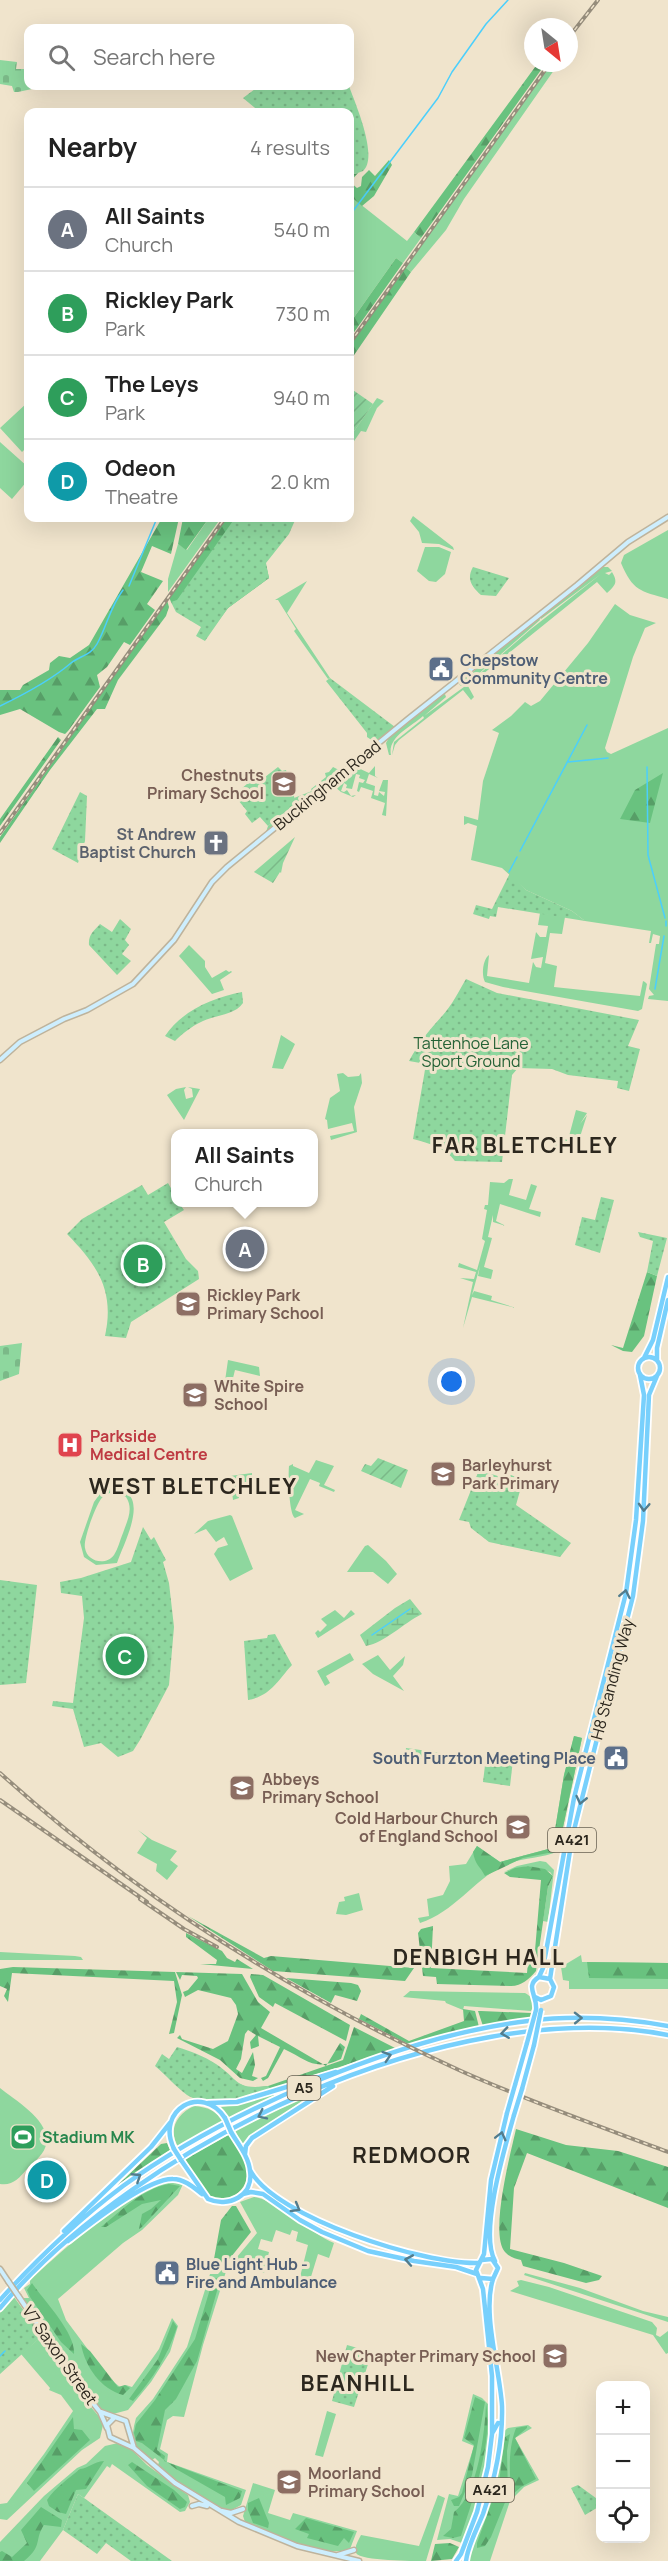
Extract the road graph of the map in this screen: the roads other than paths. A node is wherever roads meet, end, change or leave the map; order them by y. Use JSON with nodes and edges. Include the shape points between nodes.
{"nodes":[{"id":1,"x":668,"y":517,"type":"edge"},
{"id":2,"x":0,"y":1060,"type":"edge"},
{"id":3,"x":668,"y":1277,"type":"edge"},
{"id":4,"x":668,"y":1300,"type":"edge"},
{"id":5,"x":661,"y":1319,"type":"junction"},
{"id":6,"x":658,"y":1332,"type":"junction"},
{"id":7,"x":644,"y":1358,"type":"junction"},
{"id":8,"x":657,"y":1360,"type":"junction"},
{"id":9,"x":640,"y":1375,"type":"junction"},
{"id":10,"x":657,"y":1377,"type":"junction"},
{"id":11,"x":647,"y":1395,"type":"junction"},
{"id":12,"x":646,"y":1406,"type":"junction"},
{"id":13,"x":539,"y":1977,"type":"junction"},
{"id":14,"x":550,"y":1979,"type":"junction"},
{"id":15,"x":535,"y":1997,"type":"junction"},
{"id":16,"x":549,"y":1998,"type":"junction"},
{"id":17,"x":538,"y":2010,"type":"junction"},
{"id":18,"x":668,"y":2026,"type":"edge"},
{"id":19,"x":668,"y":2035,"type":"edge"},
{"id":20,"x":358,"y":2066,"type":"junction"},
{"id":21,"x":357,"y":2074,"type":"junction"},
{"id":22,"x":208,"y":2103,"type":"junction"},
{"id":23,"x":170,"y":2123,"type":"junction"},
{"id":24,"x":246,"y":2158,"type":"junction"},
{"id":25,"x":250,"y":2170,"type":"junction"},
{"id":26,"x":202,"y":2194,"type":"junction"},
{"id":27,"x":243,"y":2194,"type":"junction"},
{"id":28,"x":488,"y":2235,"type":"junction"},
{"id":29,"x":487,"y":2246,"type":"junction"},
{"id":30,"x":44,"y":2253,"type":"junction"},
{"id":31,"x":45,"y":2260,"type":"junction"},
{"id":32,"x":480,"y":2261,"type":"junction"},
{"id":33,"x":495,"y":2261,"type":"junction"},
{"id":34,"x":450,"y":2263,"type":"junction"},
{"id":35,"x":457,"y":2264,"type":"junction"},
{"id":36,"x":0,"y":2269,"type":"edge"},
{"id":37,"x":480,"y":2277,"type":"junction"},
{"id":38,"x":493,"y":2279,"type":"junction"},
{"id":39,"x":0,"y":2300,"type":"edge"},
{"id":40,"x":487,"y":2300,"type":"junction"},
{"id":41,"x":0,"y":2308,"type":"edge"},
{"id":42,"x":488,"y":2311,"type":"junction"},
{"id":43,"x":499,"y":2384,"type":"junction"},
{"id":44,"x":497,"y":2394,"type":"dead end"},
{"id":45,"x":100,"y":2412,"type":"junction"},
{"id":46,"x":114,"y":2418,"type":"junction"},
{"id":47,"x":498,"y":2423,"type":"dead end"},
{"id":48,"x":107,"y":2429,"type":"junction"},
{"id":49,"x":128,"y":2432,"type":"junction"},
{"id":50,"x":492,"y":2434,"type":"junction"},
{"id":51,"x":119,"y":2440,"type":"junction"},
{"id":52,"x":134,"y":2448,"type":"junction"},
{"id":53,"x":192,"y":2506,"type":"dead end"},
{"id":54,"x":243,"y":2509,"type":"dead end"},
{"id":55,"x":216,"y":2510,"type":"junction"},
{"id":56,"x":469,"y":2542,"type":"junction"},
{"id":57,"x":354,"y":2550,"type":"dead end"},
{"id":58,"x":465,"y":2553,"type":"junction"},
{"id":59,"x":333,"y":2558,"type":"edge"},
{"id":60,"x":359,"y":2561,"type":"edge"},
{"id":61,"x":456,"y":2561,"type":"edge"},
{"id":62,"x":466,"y":2561,"type":"edge"}],
"edges":[{"from":1,"to":2,"type":"main road","name":"Buckingham Road","via":[[628,542],[227,867],[212,882],[174,940],[133,984],[21,1042]]},
{"from":3,"to":5,"type":"highway","number":"A421"},
{"from":4,"to":5,"type":"highway","number":"A421"},
{"from":5,"to":6,"type":"highway","number":"A421"},
{"from":6,"to":7,"type":"highway","number":"A421"},
{"from":6,"to":8,"type":"highway","number":"A421"},
{"from":7,"to":8,"type":"highway","via":[[651,1356]]},
{"from":7,"to":9,"type":"highway","number":"A421","via":[[638,1364]]},
{"from":8,"to":10,"type":"highway","number":"A421","via":[[661,1367]]},
{"from":9,"to":10,"type":"highway","via":[[646,1379]]},
{"from":9,"to":11,"type":"highway","name":"H8 Standing Way","number":"A421"},
{"from":10,"to":11,"type":"highway","name":"H8 Standing Way","number":"A421"},
{"from":11,"to":12,"type":"highway","name":"H8 Standing Way","number":"A421"},
{"from":13,"to":12,"type":"highway","name":"H8 Standing Way","number":"A421","one_way":true,"via":[[587,1742],[630,1568]]},
{"from":12,"to":14,"type":"highway","name":"H8 Standing Way","number":"A421","one_way":true,"via":[[638,1569],[628,1623],[570,1848]]},
{"from":13,"to":14,"type":"highway"},
{"from":13,"to":15,"type":"highway","via":[[531,1986]]},
{"from":14,"to":16,"type":"highway","via":[[554,1990]]},
{"from":15,"to":16,"type":"highway"},
{"from":15,"to":17,"type":"highway","number":"A421"},
{"from":16,"to":17,"type":"highway","number":"A421"},
{"from":17,"to":28,"type":"highway","number":"A421","bridge":true,"via":[[534,2044],[498,2179]]},
{"from":28,"to":17,"type":"highway","number":"A421","one_way":true,"bridge":true,"via":[[491,2180]]},
{"from":20,"to":18,"type":"highway","number":"A5","one_way":true,"via":[[463,2033],[528,2020],[607,2018]]},
{"from":19,"to":21,"type":"highway","number":"A5","one_way":true,"via":[[582,2026],[525,2030],[425,2051]]},
{"from":20,"to":22,"type":"highway","via":[[237,2102]]},
{"from":30,"to":20,"type":"highway","number":"A5","one_way":true,"via":[[112,2195],[171,2155],[270,2103]]},
{"from":21,"to":24,"type":"highway","via":[[252,2138],[246,2146]]},
{"from":21,"to":31,"type":"highway","number":"A5","one_way":true,"via":[[281,2105],[175,2161],[108,2205]]},
{"from":22,"to":23,"type":"highway","via":[[186,2105]]},
{"from":22,"to":24,"type":"highway","bridge":true,"via":[[225,2118]]},
{"from":23,"to":26,"type":"highway","bridge":true,"via":[[174,2149]]},
{"from":23,"to":30,"type":"highway","via":[[156,2142],[83,2210]]},
{"from":24,"to":25,"type":"highway"},
{"from":25,"to":27,"type":"highway"},
{"from":25,"to":34,"type":"highway","one_way":true,"via":[[265,2190],[335,2227],[376,2243]]},
{"from":26,"to":27,"type":"highway","via":[[221,2203]]},
{"from":26,"to":31,"type":"highway","via":[[181,2180],[156,2183],[93,2222]]},
{"from":34,"to":27,"type":"highway","one_way":true,"via":[[400,2259],[368,2251],[300,2220],[263,2194]]},
{"from":28,"to":29,"type":"highway","number":"A421"},
{"from":29,"to":32,"type":"highway","number":"A421"},
{"from":29,"to":33,"type":"highway","number":"A421"},
{"from":30,"to":39,"type":"highway","number":"A5"},
{"from":31,"to":41,"type":"highway","number":"A5"},
{"from":32,"to":33,"type":"highway"},
{"from":32,"to":35,"type":"highway"},
{"from":32,"to":37,"type":"highway","number":"A421","via":[[476,2270]]},
{"from":33,"to":38,"type":"highway","number":"A421","via":[[498,2271]]},
{"from":34,"to":35,"type":"highway"},
{"from":35,"to":37,"type":"highway"},
{"from":36,"to":45,"type":"main road","name":"V7 Saxon Street","bridge":true},
{"from":37,"to":38,"type":"highway"},
{"from":37,"to":40,"type":"highway","number":"A421"},
{"from":38,"to":40,"type":"highway","number":"A421"},
{"from":40,"to":42,"type":"highway","number":"A421"},
{"from":42,"to":43,"type":"highway","number":"A421"},
{"from":42,"to":50,"type":"highway","number":"A421"},
{"from":43,"to":44,"type":"highway"},
{"from":43,"to":56,"type":"highway","number":"A421","via":[[502,2414],[495,2473]]},
{"from":45,"to":46,"type":"main road","name":"V7 Saxon Street"},
{"from":45,"to":48,"type":"main road","name":"V7 Saxon Street"},
{"from":46,"to":48,"type":"main road"},
{"from":46,"to":49,"type":"main road","via":[[126,2421]]},
{"from":47,"to":50,"type":"highway"},
{"from":48,"to":51,"type":"main road","via":[[110,2437]]},
{"from":49,"to":51,"type":"main road"},
{"from":49,"to":52,"type":"main road"},
{"from":50,"to":56,"type":"highway","number":"A421","via":[[484,2486]]},
{"from":51,"to":52,"type":"main road"},
{"from":52,"to":55,"type":"main road","via":[[175,2483]]},
{"from":53,"to":55,"type":"main road","via":[[201,2504]]},
{"from":54,"to":55,"type":"main road","via":[[231,2513]]},
{"from":55,"to":59,"type":"main road","via":[[273,2537]]},
{"from":56,"to":58,"type":"highway","number":"A421"},
{"from":57,"to":59,"type":"main road"},
{"from":58,"to":61,"type":"highway","number":"A421"},
{"from":58,"to":62,"type":"highway","number":"A421"},
{"from":59,"to":60,"type":"main road"}]}
